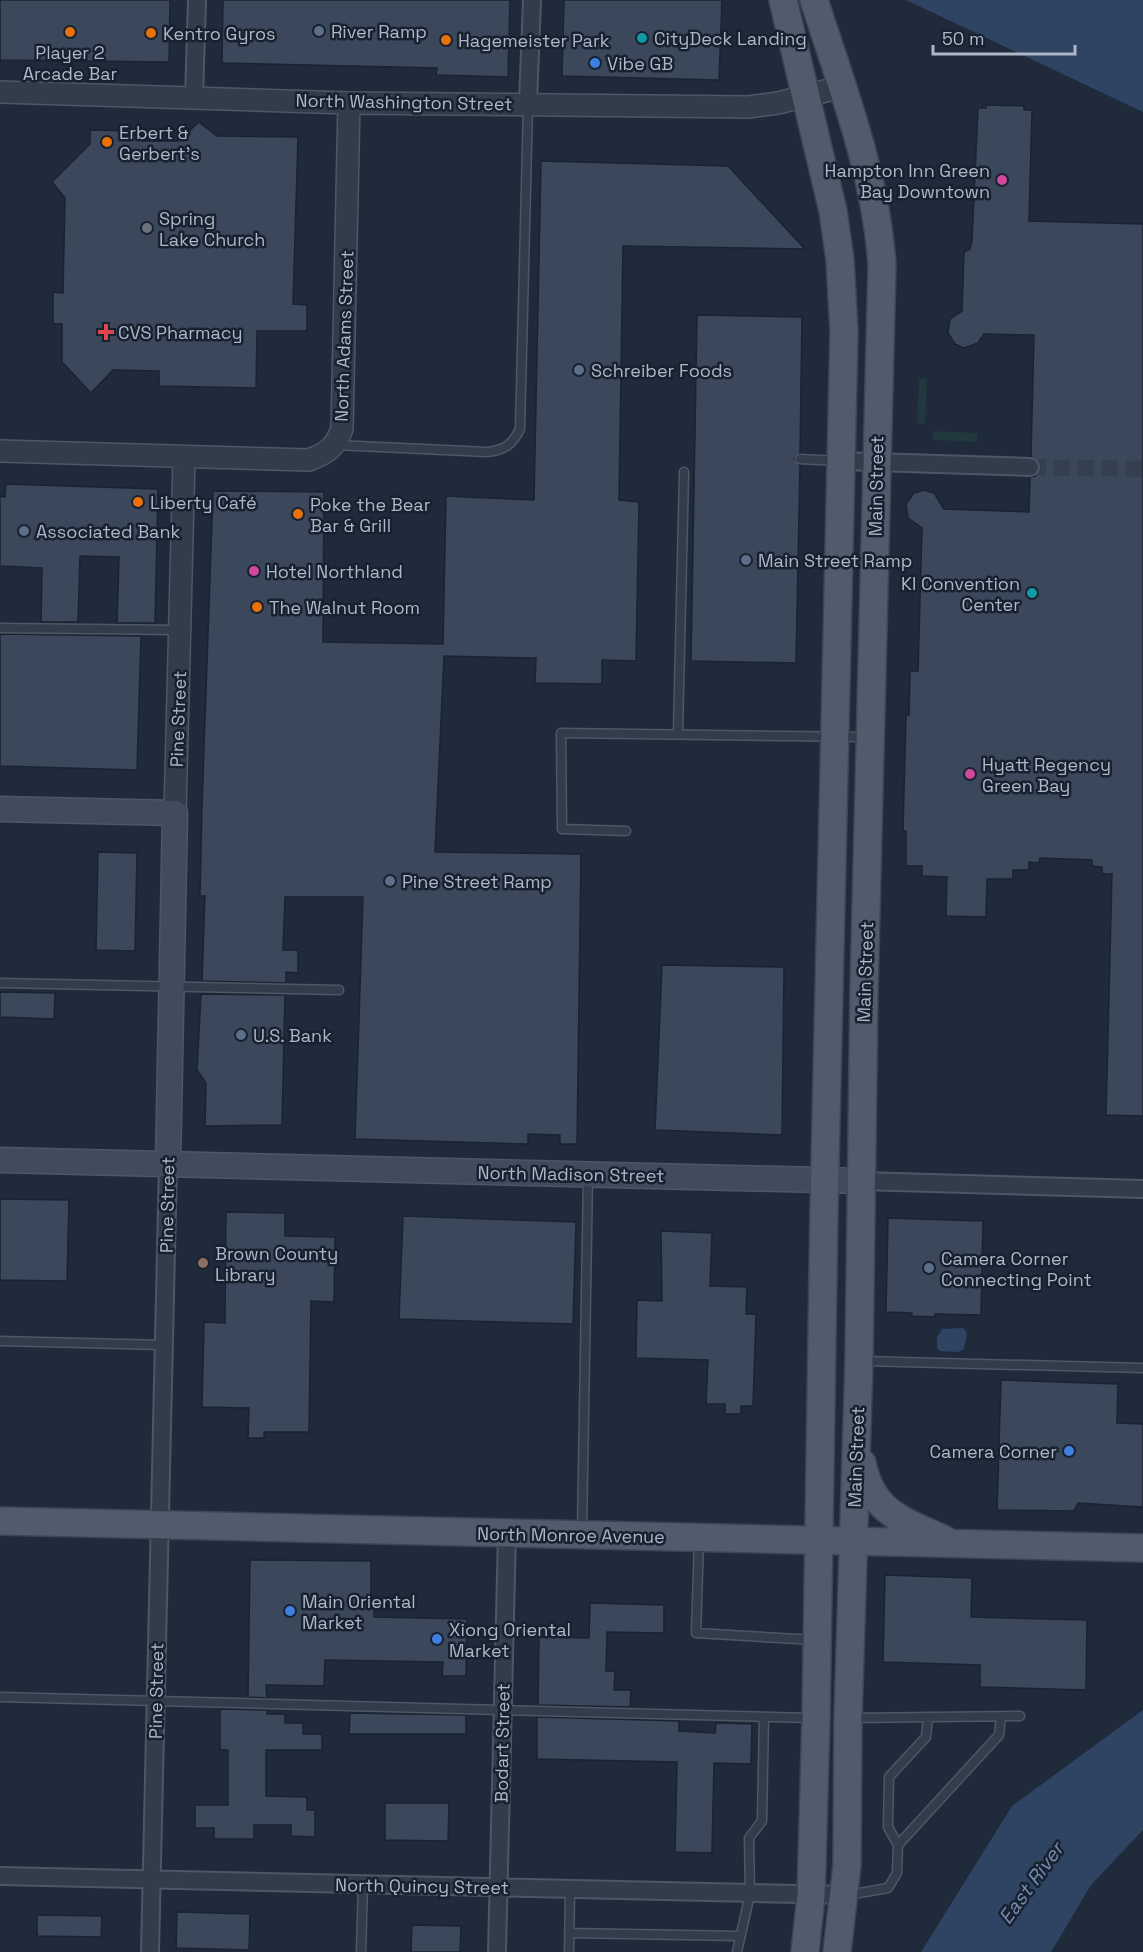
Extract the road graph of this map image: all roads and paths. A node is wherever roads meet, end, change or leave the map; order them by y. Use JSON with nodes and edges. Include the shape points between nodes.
{"nodes":[{"id":1,"x":197,"y":0,"type":"edge"},
{"id":2,"x":532,"y":0,"type":"edge"},
{"id":3,"x":783,"y":0,"type":"edge"},
{"id":4,"x":814,"y":2,"type":"edge"},
{"id":5,"x":841,"y":87,"type":"junction"},
{"id":6,"x":0,"y":92,"type":"edge"},
{"id":7,"x":806,"y":96,"type":"junction"},
{"id":8,"x":194,"y":98,"type":"junction"},
{"id":9,"x":349,"y":103,"type":"junction"},
{"id":10,"x":528,"y":103,"type":"junction"},
{"id":11,"x":336,"y":445,"type":"junction"},
{"id":12,"x":0,"y":451,"type":"edge"},
{"id":13,"x":184,"y":458,"type":"junction"},
{"id":14,"x":800,"y":459,"type":"dead end"},
{"id":15,"x":841,"y":461,"type":"junction"},
{"id":16,"x":877,"y":463,"type":"junction"},
{"id":17,"x":1030,"y":467,"type":"tunnel mouth"},
{"id":18,"x":684,"y":472,"type":"dead end"},
{"id":19,"x":0,"y":628,"type":"edge"},
{"id":20,"x":181,"y":630,"type":"junction"},
{"id":21,"x":678,"y":734,"type":"junction"},
{"id":22,"x":835,"y":737,"type":"junction"},
{"id":23,"x":870,"y":737,"type":"junction"},
{"id":24,"x":0,"y":809,"type":"edge"},
{"id":25,"x":176,"y":813,"type":"junction"},
{"id":26,"x":626,"y":831,"type":"dead end"},
{"id":27,"x":0,"y":983,"type":"edge"},
{"id":28,"x":171,"y":987,"type":"junction"},
{"id":29,"x":339,"y":990,"type":"dead end"},
{"id":30,"x":0,"y":1160,"type":"edge"},
{"id":31,"x":168,"y":1164,"type":"junction"},
{"id":32,"x":588,"y":1172,"type":"junction"},
{"id":33,"x":825,"y":1179,"type":"junction"},
{"id":34,"x":861,"y":1181,"type":"junction"},
{"id":35,"x":1143,"y":1189,"type":"edge"},
{"id":36,"x":0,"y":1341,"type":"edge"},
{"id":37,"x":163,"y":1345,"type":"junction"},
{"id":38,"x":859,"y":1361,"type":"junction"},
{"id":39,"x":1143,"y":1368,"type":"edge"},
{"id":40,"x":856,"y":1434,"type":"junction"},
{"id":41,"x":0,"y":1521,"type":"edge"},
{"id":42,"x":159,"y":1525,"type":"junction"},
{"id":43,"x":507,"y":1533,"type":"junction"},
{"id":44,"x":582,"y":1535,"type":"junction"},
{"id":45,"x":699,"y":1538,"type":"junction"},
{"id":46,"x":819,"y":1541,"type":"junction"},
{"id":47,"x":853,"y":1542,"type":"junction"},
{"id":48,"x":954,"y":1544,"type":"junction"},
{"id":49,"x":1143,"y":1548,"type":"edge"},
{"id":50,"x":818,"y":1640,"type":"junction"},
{"id":51,"x":0,"y":1697,"type":"edge"},
{"id":52,"x":155,"y":1699,"type":"junction"},
{"id":53,"x":503,"y":1710,"type":"junction"},
{"id":54,"x":1020,"y":1716,"type":"dead end"},
{"id":55,"x":764,"y":1717,"type":"junction"},
{"id":56,"x":928,"y":1717,"type":"junction"},
{"id":57,"x":1000,"y":1717,"type":"junction"},
{"id":58,"x":816,"y":1718,"type":"junction"},
{"id":59,"x":848,"y":1718,"type":"junction"},
{"id":60,"x":898,"y":1845,"type":"junction"},
{"id":61,"x":0,"y":1876,"type":"edge"},
{"id":62,"x":152,"y":1880,"type":"junction"},
{"id":63,"x":363,"y":1885,"type":"junction"},
{"id":64,"x":499,"y":1888,"type":"junction"},
{"id":65,"x":570,"y":1890,"type":"junction"},
{"id":66,"x":750,"y":1894,"type":"junction"},
{"id":67,"x":845,"y":1895,"type":"junction"},
{"id":68,"x":811,"y":1896,"type":"junction"},
{"id":69,"x":569,"y":1933,"type":"junction"},
{"id":70,"x":740,"y":1936,"type":"junction"},
{"id":71,"x":150,"y":1952,"type":"edge"},
{"id":72,"x":361,"y":1952,"type":"edge"},
{"id":73,"x":497,"y":1952,"type":"edge"},
{"id":74,"x":569,"y":1952,"type":"edge"},
{"id":75,"x":737,"y":1952,"type":"edge"},
{"id":76,"x":805,"y":1952,"type":"edge"},
{"id":77,"x":837,"y":1952,"type":"edge"}],
"edges":[{"from":1,"to":8,"type":"street"},
{"from":2,"to":10,"type":"street"},
{"from":3,"to":7,"type":"main road","name":"Main Street"},
{"from":4,"to":5,"type":"main road","name":"Main Street"},
{"from":5,"to":7,"type":"street","name":"North Washington Street"},
{"from":5,"to":16,"type":"main road","name":"Main Street","via":[[869,174],[880,238]]},
{"from":6,"to":8,"type":"street","name":"North Washington Street"},
{"from":7,"to":10,"type":"street","name":"North Washington Street","via":[[748,108]]},
{"from":7,"to":15,"type":"main road","name":"Main Street","via":[[824,166],[840,260],[844,332]]},
{"from":8,"to":9,"type":"street","name":"North Washington Street"},
{"from":9,"to":10,"type":"street","name":"North Washington Street"},
{"from":9,"to":11,"type":"street","name":"North Adams Street","via":[[342,429]]},
{"from":10,"to":11,"type":"lane","via":[[520,429],[513,443],[503,450],[487,452]]},
{"from":11,"to":13,"type":"street","name":"North Adams Street","via":[[309,460]]},
{"from":12,"to":13,"type":"street","name":"North Adams Street"},
{"from":13,"to":20,"type":"street","name":"Pine Street"},
{"from":14,"to":15,"type":"lane"},
{"from":15,"to":16,"type":"street"},
{"from":15,"to":22,"type":"main road","name":"Main Street"},
{"from":16,"to":17,"type":"street"},
{"from":16,"to":23,"type":"main road","name":"Main Street"},
{"from":18,"to":21,"type":"lane"},
{"from":19,"to":20,"type":"lane"},
{"from":20,"to":25,"type":"street","name":"Pine Street"},
{"from":21,"to":22,"type":"lane"},
{"from":21,"to":26,"type":"lane","via":[[561,733],[562,829]]},
{"from":22,"to":23,"type":"lane"},
{"from":22,"to":33,"type":"main road","name":"Main Street"},
{"from":23,"to":34,"type":"main road","name":"Main Street"},
{"from":24,"to":25,"type":"main road"},
{"from":25,"to":28,"type":"main road","name":"Pine Street"},
{"from":27,"to":28,"type":"lane"},
{"from":28,"to":29,"type":"lane"},
{"from":28,"to":31,"type":"main road","name":"Pine Street"},
{"from":30,"to":31,"type":"main road","name":"North Madison Street"},
{"from":31,"to":32,"type":"main road","name":"North Madison Street"},
{"from":31,"to":37,"type":"street","name":"Pine Street"},
{"from":32,"to":33,"type":"main road","name":"North Madison Street"},
{"from":32,"to":44,"type":"lane"},
{"from":33,"to":34,"type":"main road","name":"North Madison Street"},
{"from":33,"to":46,"type":"main road","name":"Main Street"},
{"from":34,"to":35,"type":"street","name":"North Madison Street"},
{"from":34,"to":38,"type":"main road","name":"Main Street"},
{"from":36,"to":37,"type":"lane"},
{"from":37,"to":42,"type":"street","name":"Pine Street"},
{"from":38,"to":39,"type":"lane"},
{"from":38,"to":40,"type":"main road","name":"Main Street"},
{"from":40,"to":47,"type":"main road","name":"Main Street"},
{"from":40,"to":48,"type":"main road","via":[[867,1485],[875,1500],[895,1516]]},
{"from":41,"to":42,"type":"main road","name":"North Monroe Avenue"},
{"from":42,"to":43,"type":"main road","name":"North Monroe Avenue"},
{"from":42,"to":52,"type":"street","name":"Pine Street"},
{"from":43,"to":44,"type":"main road","name":"North Monroe Avenue"},
{"from":43,"to":53,"type":"street","name":"Bodart Street"},
{"from":44,"to":45,"type":"main road","name":"North Monroe Avenue"},
{"from":45,"to":46,"type":"main road","name":"North Monroe Avenue"},
{"from":45,"to":50,"type":"lane","via":[[696,1633]]},
{"from":46,"to":47,"type":"main road","name":"North Monroe Avenue"},
{"from":46,"to":50,"type":"main road","name":"Main Street"},
{"from":47,"to":48,"type":"main road","name":"North Monroe Avenue"},
{"from":47,"to":59,"type":"main road","name":"Main Street"},
{"from":48,"to":49,"type":"main road","name":"North Monroe Avenue"},
{"from":50,"to":58,"type":"main road","name":"Main Street"},
{"from":51,"to":52,"type":"lane"},
{"from":52,"to":53,"type":"lane"},
{"from":52,"to":62,"type":"street","name":"Pine Street"},
{"from":53,"to":55,"type":"lane"},
{"from":53,"to":64,"type":"street","name":"Bodart Street"},
{"from":54,"to":57,"type":"lane"},
{"from":55,"to":58,"type":"lane"},
{"from":55,"to":66,"type":"lane","via":[[762,1821],[749,1839]]},
{"from":56,"to":57,"type":"lane"},
{"from":56,"to":59,"type":"lane"},
{"from":56,"to":60,"type":"lane","via":[[926,1737],[889,1777],[888,1827]]},
{"from":57,"to":60,"type":"lane","via":[[999,1735]]},
{"from":58,"to":68,"type":"main road","name":"Main Street"},
{"from":59,"to":67,"type":"main road","name":"Main Street"},
{"from":60,"to":67,"type":"lane","via":[[897,1873],[888,1888]]},
{"from":61,"to":62,"type":"street","name":"North Quincy Street"},
{"from":62,"to":63,"type":"street","name":"North Quincy Street"},
{"from":62,"to":71,"type":"street","name":"Pine Street"},
{"from":63,"to":64,"type":"street","name":"North Quincy Street"},
{"from":63,"to":72,"type":"lane"},
{"from":64,"to":65,"type":"street","name":"North Quincy Street"},
{"from":64,"to":73,"type":"street","name":"Bodart Street"},
{"from":65,"to":66,"type":"street","name":"North Quincy Street"},
{"from":65,"to":69,"type":"lane"},
{"from":66,"to":68,"type":"street","name":"North Quincy Street"},
{"from":66,"to":70,"type":"lane"},
{"from":67,"to":68,"type":"street","name":"North Quincy Street"},
{"from":67,"to":77,"type":"main road","name":"Main Street"},
{"from":68,"to":76,"type":"main road","name":"Main Street"},
{"from":69,"to":70,"type":"lane"},
{"from":69,"to":74,"type":"lane"},
{"from":70,"to":75,"type":"lane"}]}
